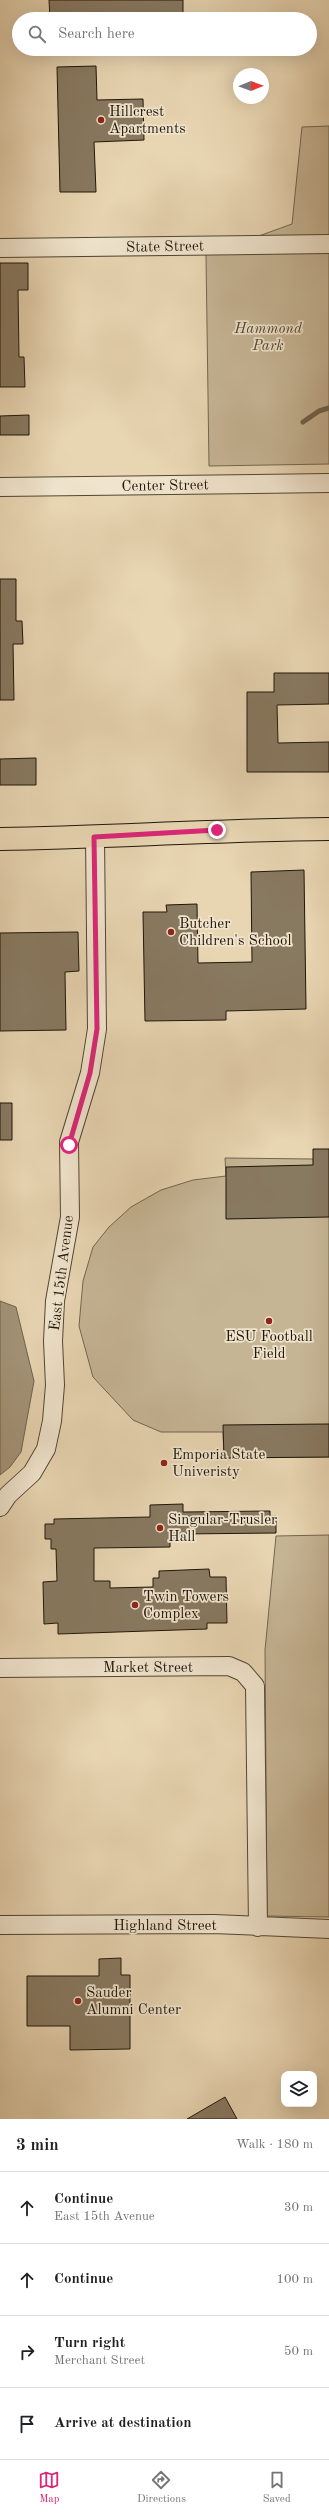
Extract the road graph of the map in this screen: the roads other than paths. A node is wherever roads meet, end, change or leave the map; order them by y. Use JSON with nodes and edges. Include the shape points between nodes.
{"nodes":[{"id":1,"x":329,"y":244,"type":"edge"},
{"id":2,"x":0,"y":248,"type":"edge"},
{"id":3,"x":329,"y":483,"type":"edge"},
{"id":4,"x":0,"y":487,"type":"edge"},
{"id":5,"x":329,"y":829,"type":"edge"},
{"id":6,"x":94,"y":837,"type":"junction"},
{"id":7,"x":0,"y":838,"type":"edge"},
{"id":8,"x":0,"y":1507,"type":"edge"},
{"id":9,"x":0,"y":1668,"type":"edge"},
{"id":10,"x":0,"y":1925,"type":"edge"},
{"id":11,"x":258,"y":1927,"type":"junction"},
{"id":12,"x":329,"y":1929,"type":"edge"}],
"edges":[{"from":1,"to":2,"type":"street","name":"State Street"},
{"from":3,"to":4,"type":"street","name":"Center Street"},
{"from":5,"to":6,"type":"main road","via":[[217,830]]},
{"from":6,"to":7,"type":"main road"},
{"from":6,"to":8,"type":"street","name":"East 15th Avenue","via":[[97,1029],[90,1073],[69,1142],[70,1217],[55,1301],[55,1385],[46,1449],[32,1473],[8,1495]]},
{"from":9,"to":11,"type":"street","name":"Market Street","via":[[229,1666],[243,1672],[255,1686]]},
{"from":10,"to":11,"type":"street","name":"Highland Street","via":[[214,1924]]},
{"from":11,"to":12,"type":"street","name":"Highland Street"}]}
